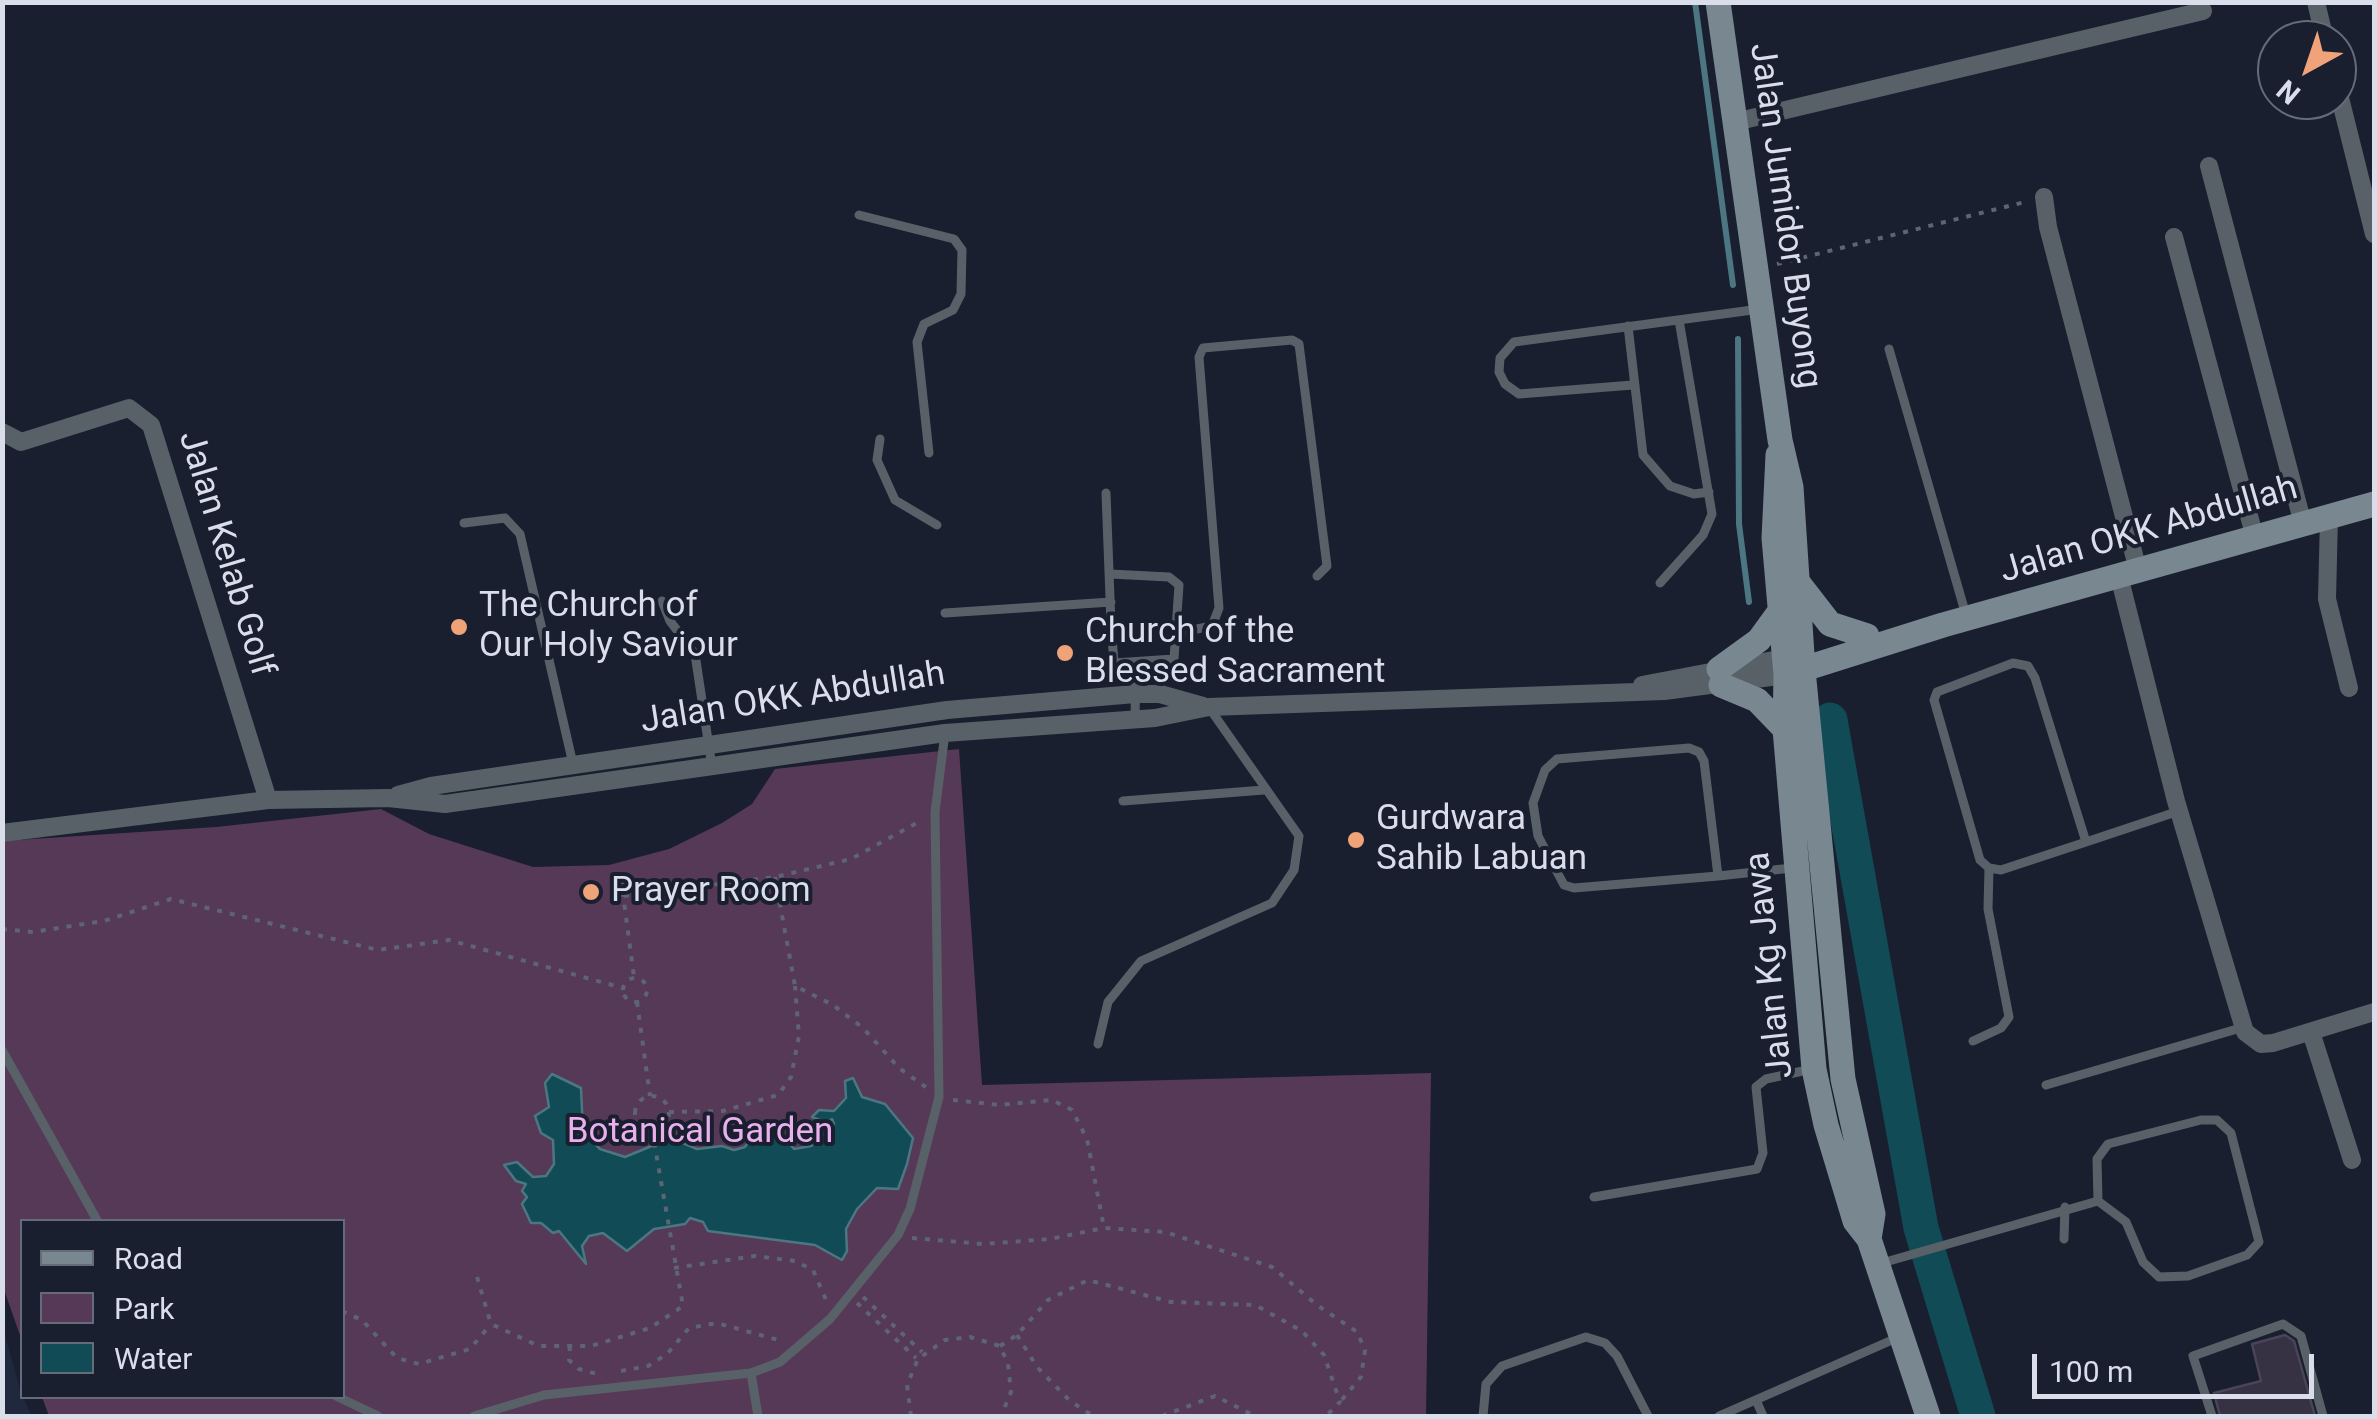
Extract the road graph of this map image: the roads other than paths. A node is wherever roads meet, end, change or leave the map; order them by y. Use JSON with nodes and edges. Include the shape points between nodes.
{"nodes":[{"id":1,"x":1718,"y":2,"type":"edge"},
{"id":2,"x":2203,"y":11,"type":"dead end"},
{"id":3,"x":2346,"y":120,"type":"edge"},
{"id":4,"x":1736,"y":122,"type":"junction"},
{"id":5,"x":2209,"y":166,"type":"dead end"},
{"id":6,"x":2044,"y":197,"type":"road end"},
{"id":7,"x":859,"y":214,"type":"dead end"},
{"id":8,"x":2374,"y":234,"type":"edge"},
{"id":9,"x":2174,"y":237,"type":"dead end"},
{"id":10,"x":1763,"y":308,"type":"junction"},
{"id":11,"x":1679,"y":320,"type":"junction"},
{"id":12,"x":1628,"y":326,"type":"junction"},
{"id":13,"x":1889,"y":349,"type":"dead end"},
{"id":14,"x":1632,"y":385,"type":"junction"},
{"id":15,"x":2,"y":432,"type":"edge"},
{"id":16,"x":880,"y":439,"type":"dead end"},
{"id":17,"x":1780,"y":440,"type":"junction"},
{"id":18,"x":930,"y":453,"type":"dead end"},
{"id":19,"x":1709,"y":492,"type":"junction"},
{"id":20,"x":1106,"y":493,"type":"dead end"},
{"id":21,"x":2374,"y":504,"type":"edge"},
{"id":22,"x":2329,"y":517,"type":"junction"},
{"id":23,"x":464,"y":523,"type":"dead end"},
{"id":24,"x":937,"y":524,"type":"dead end"},
{"id":25,"x":2303,"y":524,"type":"junction"},
{"id":26,"x":2255,"y":538,"type":"junction"},
{"id":27,"x":2128,"y":573,"type":"junction"},
{"id":28,"x":1110,"y":574,"type":"junction"},
{"id":29,"x":1317,"y":576,"type":"dead end"},
{"id":30,"x":1660,"y":583,"type":"dead end"},
{"id":31,"x":1799,"y":584,"type":"junction"},
{"id":32,"x":662,"y":601,"type":"dead end"},
{"id":33,"x":1111,"y":602,"type":"junction"},
{"id":34,"x":1780,"y":611,"type":"junction"},
{"id":35,"x":946,"y":614,"type":"dead end"},
{"id":36,"x":1955,"y":622,"type":"junction"},
{"id":37,"x":1177,"y":633,"type":"junction"},
{"id":38,"x":1864,"y":645,"type":"junction"},
{"id":39,"x":1163,"y":662,"type":"junction"},
{"id":40,"x":1136,"y":663,"type":"junction"},
{"id":41,"x":1794,"y":664,"type":"junction"},
{"id":42,"x":1720,"y":677,"type":"junction"},
{"id":43,"x":2349,"y":688,"type":"dead end"},
{"id":44,"x":1135,"y":694,"type":"junction"},
{"id":45,"x":1160,"y":694,"type":"junction"},
{"id":46,"x":1208,"y":707,"type":"junction"},
{"id":47,"x":1135,"y":719,"type":"junction"},
{"id":48,"x":1798,"y":726,"type":"junction"},
{"id":49,"x":946,"y":733,"type":"junction"},
{"id":50,"x":711,"y":748,"type":"junction"},
{"id":51,"x":712,"y":767,"type":"junction"},
{"id":52,"x":575,"y":777,"type":"junction"},
{"id":53,"x":1264,"y":790,"type":"junction"},
{"id":54,"x":268,"y":800,"type":"junction"},
{"id":55,"x":1123,"y":802,"type":"dead end"},
{"id":56,"x":2179,"y":811,"type":"junction"},
{"id":57,"x":2,"y":833,"type":"edge"},
{"id":58,"x":2086,"y":842,"type":"junction"},
{"id":59,"x":1794,"y":868,"type":"junction"},
{"id":60,"x":1989,"y":868,"type":"junction"},
{"id":61,"x":1718,"y":876,"type":"junction"},
{"id":62,"x":2374,"y":1012,"type":"edge"},
{"id":63,"x":2244,"y":1027,"type":"junction"},
{"id":64,"x":2310,"y":1032,"type":"junction"},
{"id":65,"x":1973,"y":1041,"type":"dead end"},
{"id":66,"x":1098,"y":1044,"type":"dead end"},
{"id":67,"x":2,"y":1050,"type":"edge"},
{"id":68,"x":1814,"y":1068,"type":"junction"},
{"id":69,"x":2046,"y":1085,"type":"dead end"},
{"id":70,"x":2352,"y":1160,"type":"dead end"},
{"id":71,"x":1594,"y":1196,"type":"dead end"},
{"id":72,"x":2098,"y":1201,"type":"junction"},
{"id":73,"x":2065,"y":1207,"type":"junction"},
{"id":74,"x":96,"y":1219,"type":"edge"},
{"id":75,"x":2064,"y":1238,"type":"dead end"},
{"id":76,"x":1873,"y":1252,"type":"junction"},
{"id":77,"x":1901,"y":1336,"type":"junction"},
{"id":78,"x":751,"y":1373,"type":"junction"},
{"id":79,"x":342,"y":1399,"type":"edge"},
{"id":80,"x":1756,"y":1400,"type":"junction"},
{"id":81,"x":378,"y":1416,"type":"edge"},
{"id":82,"x":474,"y":1416,"type":"edge"},
{"id":83,"x":758,"y":1416,"type":"edge"},
{"id":84,"x":1483,"y":1416,"type":"edge"},
{"id":85,"x":1648,"y":1416,"type":"edge"},
{"id":86,"x":1718,"y":1416,"type":"edge"},
{"id":87,"x":1763,"y":1416,"type":"edge"},
{"id":88,"x":1928,"y":1416,"type":"edge"},
{"id":89,"x":2212,"y":1416,"type":"edge"},
{"id":90,"x":2324,"y":1416,"type":"edge"}],
"edges":[{"from":1,"to":4,"type":"main road","name":"Jalan Jumidor Buyong"},
{"from":2,"to":4,"type":"street"},
{"from":3,"to":8,"type":"street"},
{"from":4,"to":10,"type":"main road","name":"Jalan Jumidor Buyong"},
{"from":5,"to":25,"type":"street"},
{"from":6,"to":27,"type":"street"},
{"from":7,"to":18,"type":"lane","via":[[954,239],[962,250],[961,294],[953,310],[924,324],[917,342]]},
{"from":9,"to":26,"type":"street"},
{"from":10,"to":11,"type":"lane"},
{"from":10,"to":17,"type":"main road","name":"Jalan Jumidor Buyong"},
{"from":11,"to":12,"type":"lane"},
{"from":11,"to":19,"type":"lane"},
{"from":12,"to":14,"type":"lane"},
{"from":12,"to":14,"type":"lane","via":[[1514,342],[1500,358],[1499,372],[1519,394],[1537,396]]},
{"from":13,"to":36,"type":"lane"},
{"from":14,"to":19,"type":"lane","via":[[1649,467],[1670,486]]},
{"from":15,"to":54,"type":"street","name":"Jalan Kelab Golf","via":[[22,442],[128,408],[151,426]]},
{"from":16,"to":24,"type":"lane","via":[[877,460],[895,500]]},
{"from":17,"to":31,"type":"main road","name":"Jalan Jumidor Buyong","via":[[1792,486]]},
{"from":17,"to":34,"type":"main road","name":"Jalan Jumidor Buyong","via":[[1773,490]]},
{"from":19,"to":30,"type":"lane","via":[[1712,514],[1703,535]]},
{"from":20,"to":28,"type":"lane"},
{"from":21,"to":22,"type":"main road","name":"Jalan OKK Abdullah"},
{"from":22,"to":25,"type":"main road","name":"Jalan OKK Abdullah"},
{"from":22,"to":43,"type":"street","via":[[2327,598]]},
{"from":23,"to":52,"type":"lane","via":[[505,518],[520,534]]},
{"from":25,"to":26,"type":"main road","name":"Jalan OKK Abdullah"},
{"from":26,"to":27,"type":"main road","name":"Jalan OKK Abdullah"},
{"from":27,"to":36,"type":"main road","name":"Jalan OKK Abdullah"},
{"from":27,"to":56,"type":"street"},
{"from":28,"to":33,"type":"lane"},
{"from":28,"to":37,"type":"lane","via":[[1176,581],[1182,591]]},
{"from":29,"to":37,"type":"lane","via":[[1327,566],[1299,344],[1202,348],[1219,608],[1212,626]]},
{"from":31,"to":38,"type":"main road","via":[[1830,624]]},
{"from":31,"to":41,"type":"main road","name":"Jalan Jumidor Buyong"},
{"from":32,"to":50,"type":"lane","via":[[695,654]]},
{"from":33,"to":35,"type":"lane"},
{"from":33,"to":40,"type":"lane","via":[[1114,663]]},
{"from":34,"to":41,"type":"main road","name":"Jalan Jumidor Buyong"},
{"from":34,"to":42,"type":"main road"},
{"from":36,"to":38,"type":"main road","name":"Jalan OKK Abdullah"},
{"from":37,"to":39,"type":"lane","via":[[1174,659]]},
{"from":38,"to":41,"type":"main road","name":"Jalan OKK Abdullah"},
{"from":38,"to":48,"type":"main road"},
{"from":39,"to":40,"type":"lane"},
{"from":39,"to":45,"type":"lane"},
{"from":40,"to":44,"type":"lane"},
{"from":41,"to":42,"type":"street","name":"Jalan OKK Abdullah"},
{"from":41,"to":48,"type":"main road","name":"Jalan Kg Jawa"},
{"from":42,"to":46,"type":"street","name":"Jalan OKK Abdullah","via":[[1622,690]]},
{"from":42,"to":48,"type":"main road"},
{"from":44,"to":45,"type":"street","name":"Jalan OKK Abdullah"},
{"from":44,"to":47,"type":"lane"},
{"from":44,"to":50,"type":"street","name":"Jalan OKK Abdullah","via":[[947,710]]},
{"from":45,"to":46,"type":"street","name":"Jalan OKK Abdullah"},
{"from":46,"to":47,"type":"street","name":"Jalan OKK Abdullah"},
{"from":46,"to":53,"type":"lane"},
{"from":47,"to":49,"type":"street","name":"Jalan OKK Abdullah"},
{"from":48,"to":59,"type":"main road","name":"Jalan Kg Jawa"},
{"from":48,"to":76,"type":"main road","name":"Jalan Kg Jawa","via":[[1844,1079],[1873,1214]]},
{"from":49,"to":51,"type":"street","name":"Jalan OKK Abdullah"},
{"from":49,"to":78,"type":"lane","via":[[935,812],[938,1097],[910,1209],[898,1235],[832,1316],[780,1362]]},
{"from":50,"to":51,"type":"lane"},
{"from":50,"to":52,"type":"street","name":"Jalan OKK Abdullah"},
{"from":51,"to":52,"type":"street","name":"Jalan OKK Abdullah"},
{"from":52,"to":54,"type":"street","name":"Jalan OKK Abdullah","via":[[431,786],[388,798]]},
{"from":53,"to":55,"type":"lane"},
{"from":53,"to":66,"type":"lane","via":[[1300,836],[1282,894],[1240,920],[1142,960],[1108,1002]]},
{"from":54,"to":57,"type":"street","name":"Jalan OKK Abdullah"},
{"from":56,"to":58,"type":"lane"},
{"from":56,"to":63,"type":"street"},
{"from":58,"to":60,"type":"lane"},
{"from":58,"to":60,"type":"lane","via":[[2035,678],[2028,666],[2013,663],[1946,686],[1934,700],[1980,860]]},
{"from":59,"to":61,"type":"lane"},
{"from":59,"to":68,"type":"main road","name":"Jalan Kg Jawa"},
{"from":60,"to":65,"type":"lane","via":[[1988,909],[2009,1018]]},
{"from":61,"to":61,"type":"lane","via":[[1564,885],[1538,836],[1533,803],[1545,770],[1557,759],[1699,752]]},
{"from":62,"to":64,"type":"street"},
{"from":63,"to":64,"type":"street","via":[[2261,1044]]},
{"from":63,"to":69,"type":"lane"},
{"from":64,"to":70,"type":"street"},
{"from":67,"to":74,"type":"lane"},
{"from":68,"to":71,"type":"lane","via":[[1759,1082],[1763,1154],[1757,1169]]},
{"from":68,"to":76,"type":"main road","name":"Jalan Kg Jawa","via":[[1855,1221]]},
{"from":72,"to":72,"type":"lane","via":[[2126,1222],[2142,1262],[2160,1276],[2188,1276],[2247,1255],[2259,1242],[2231,1133],[2217,1120],[2108,1144],[2097,1159]]},
{"from":72,"to":73,"type":"lane"},
{"from":73,"to":75,"type":"lane"},
{"from":73,"to":76,"type":"lane","via":[[1912,1253]]},
{"from":76,"to":77,"type":"main road","name":"Jalan Kg Jawa"},
{"from":77,"to":80,"type":"lane"},
{"from":77,"to":88,"type":"main road","name":"Jalan Kg Jawa"},
{"from":78,"to":82,"type":"lane","via":[[544,1395]]},
{"from":78,"to":83,"type":"lane"},
{"from":79,"to":81,"type":"lane"},
{"from":80,"to":86,"type":"lane"},
{"from":80,"to":87,"type":"lane"},
{"from":84,"to":85,"type":"lane","via":[[1486,1384],[1502,1366],[1586,1337],[1618,1356]]},
{"from":89,"to":90,"type":"lane","via":[[2193,1356],[2283,1324],[2301,1336]]}]}
